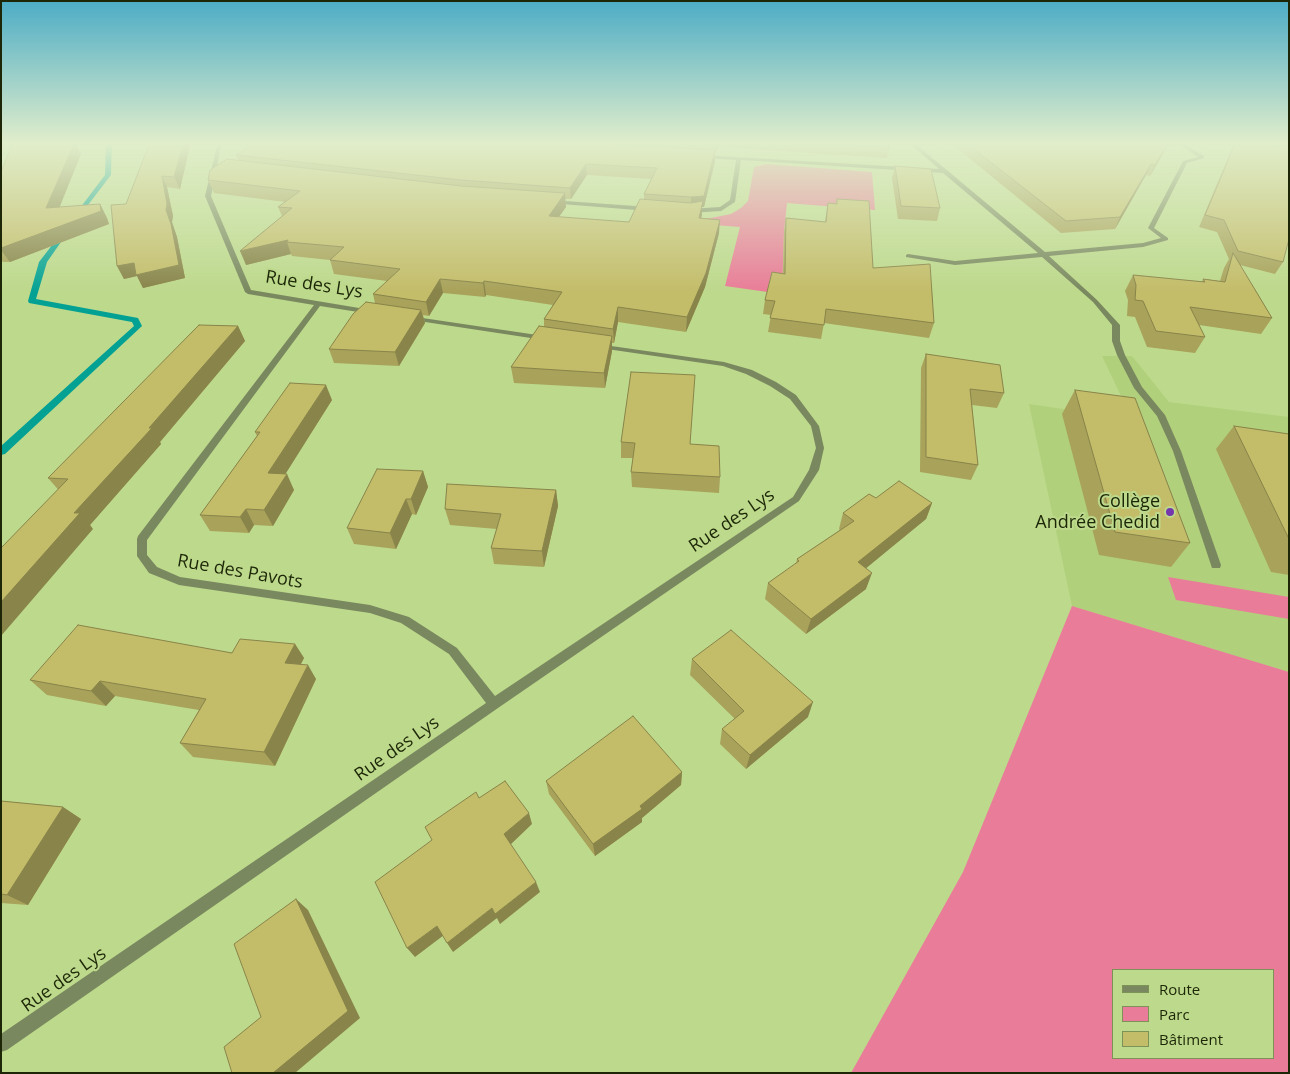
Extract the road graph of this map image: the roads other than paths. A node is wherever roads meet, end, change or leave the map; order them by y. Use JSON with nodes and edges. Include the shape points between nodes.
{"nodes":[{"id":1,"x":210,"y":192,"type":"edge"},
{"id":2,"x":734,"y":192,"type":"edge"},
{"id":3,"x":969,"y":192,"type":"edge"},
{"id":4,"x":1169,"y":192,"type":"edge"},
{"id":5,"x":542,"y":201,"type":"edge"},
{"id":6,"x":652,"y":209,"type":"edge"},
{"id":7,"x":682,"y":211,"type":"edge"},
{"id":8,"x":1043,"y":255,"type":"junction"},
{"id":9,"x":908,"y":256,"type":"dead end"},
{"id":10,"x":318,"y":304,"type":"junction"},
{"id":11,"x":378,"y":313,"type":"edge"},
{"id":12,"x":397,"y":316,"type":"edge"},
{"id":13,"x":556,"y":339,"type":"edge"},
{"id":14,"x":585,"y":344,"type":"edge"},
{"id":15,"x":1216,"y":565,"type":"dead end"},
{"id":16,"x":494,"y":704,"type":"junction"},
{"id":17,"x":1,"y":1044,"type":"edge"}],
"edges":[{"from":1,"to":10,"type":"street","name":"Rue des Lys","via":[[208,196],[248,292]]},
{"from":2,"to":7,"type":"street","via":[[733,201],[721,209]]},
{"from":3,"to":8,"type":"street"},
{"from":4,"to":8,"type":"street","via":[[1151,228],[1166,239],[1143,245]]},
{"from":5,"to":6,"type":"street"},
{"from":8,"to":9,"type":"street","via":[[955,263]]},
{"from":8,"to":15,"type":"street","via":[[1095,301],[1116,325],[1121,355],[1138,388],[1161,415],[1178,451]]},
{"from":10,"to":11,"type":"street","name":"Rue des Lys"},
{"from":10,"to":16,"type":"street","name":"Rue des Pavots","via":[[142,539],[142,556],[152,570],[179,582],[370,609],[405,620],[454,651]]},
{"from":12,"to":13,"type":"street"},
{"from":14,"to":16,"type":"street","name":"Rue des Lys","via":[[724,364],[749,372],[793,398],[815,426],[820,448],[814,470],[796,498]]},
{"from":16,"to":17,"type":"street","name":"Rue des Lys"}]}
